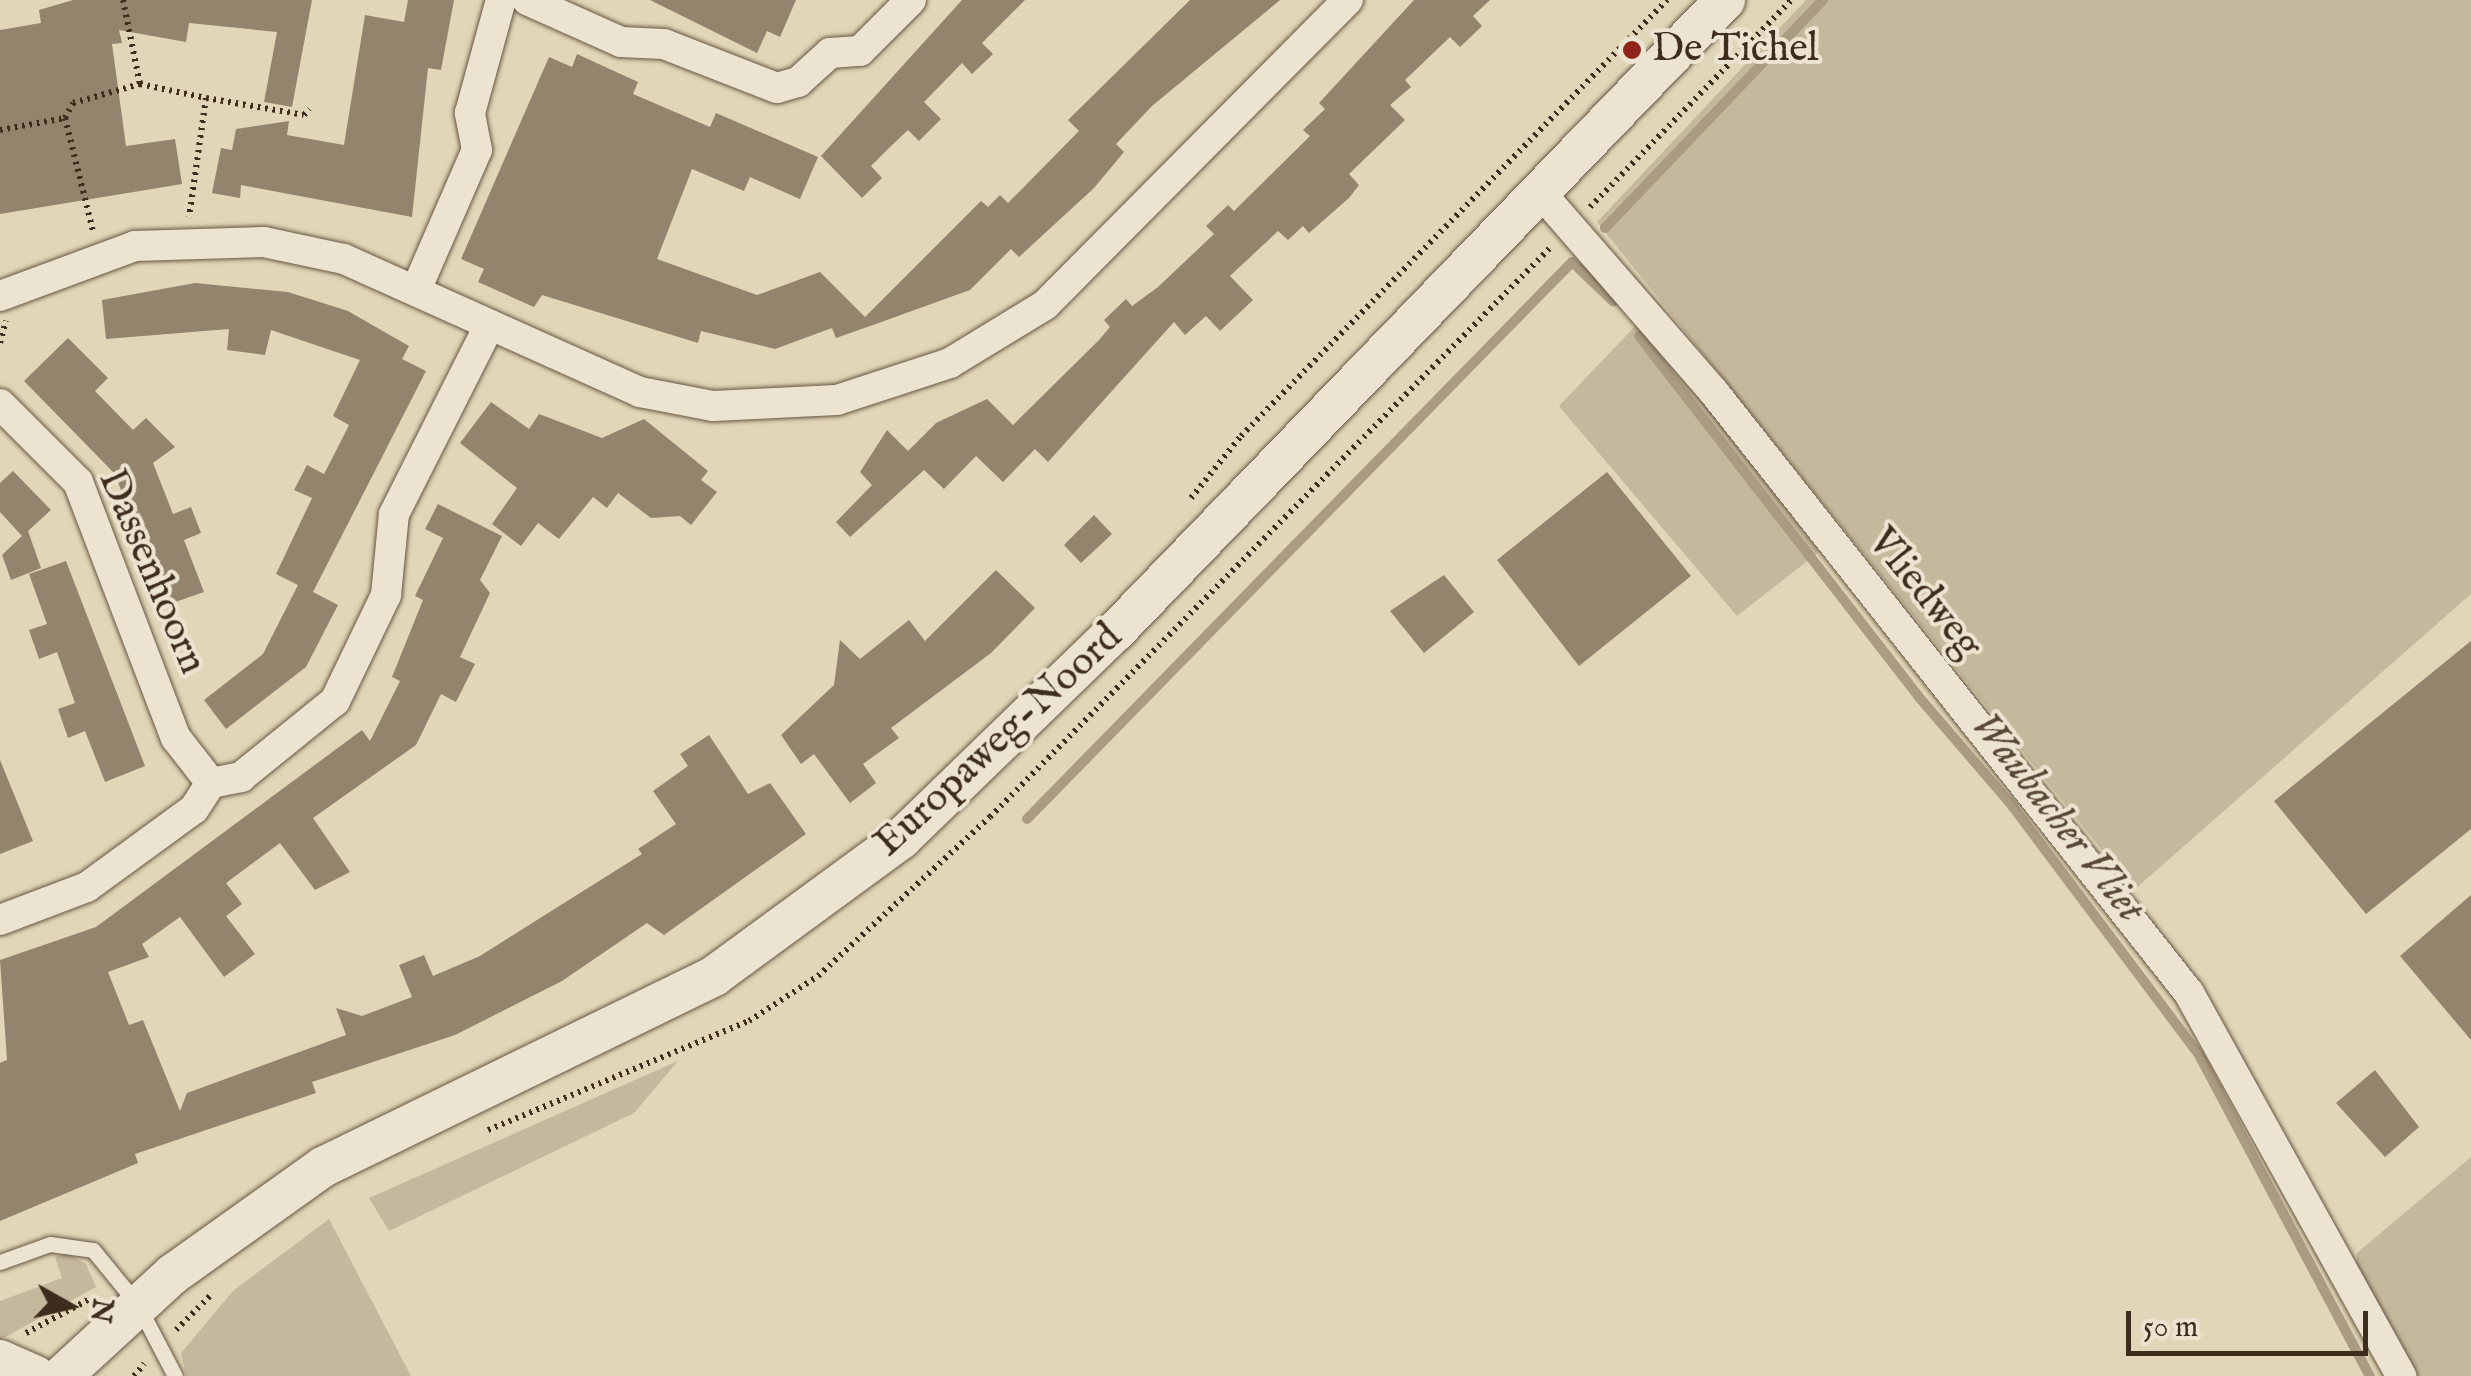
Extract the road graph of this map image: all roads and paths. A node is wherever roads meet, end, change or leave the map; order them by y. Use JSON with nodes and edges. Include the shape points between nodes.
{"nodes":[{"id":1,"x":123,"y":0,"type":"edge"},
{"id":2,"x":502,"y":0,"type":"edge"},
{"id":3,"x":527,"y":0,"type":"edge"},
{"id":4,"x":911,"y":0,"type":"edge"},
{"id":5,"x":1348,"y":0,"type":"edge"},
{"id":6,"x":1666,"y":0,"type":"edge"},
{"id":7,"x":1725,"y":0,"type":"edge"},
{"id":8,"x":1791,"y":0,"type":"edge"},
{"id":9,"x":140,"y":84,"type":"junction"},
{"id":10,"x":206,"y":98,"type":"junction"},
{"id":11,"x":310,"y":109,"type":"dead end"},
{"id":12,"x":65,"y":118,"type":"junction"},
{"id":13,"x":0,"y":130,"type":"edge"},
{"id":14,"x":1511,"y":161,"type":"dead end"},
{"id":15,"x":1540,"y":192,"type":"junction"},
{"id":16,"x":1572,"y":226,"type":"junction"},
{"id":17,"x":194,"y":241,"type":"junction"},
{"id":18,"x":98,"y":256,"type":"junction"},
{"id":19,"x":416,"y":290,"type":"junction"},
{"id":20,"x":0,"y":296,"type":"edge"},
{"id":21,"x":489,"y":326,"type":"junction"},
{"id":22,"x":0,"y":404,"type":"edge"},
{"id":23,"x":211,"y":782,"type":"junction"},
{"id":24,"x":0,"y":920,"type":"edge"},
{"id":25,"x":0,"y":1262,"type":"edge"},
{"id":26,"x":138,"y":1306,"type":"junction"},
{"id":27,"x":6,"y":1350,"type":"edge"},
{"id":28,"x":36,"y":1376,"type":"edge"},
{"id":29,"x":62,"y":1376,"type":"edge"},
{"id":30,"x":175,"y":1376,"type":"edge"},
{"id":31,"x":2400,"y":1376,"type":"edge"}],
"edges":[{"from":1,"to":9,"type":"path"},
{"from":2,"to":19,"type":"street","via":[[470,114],[477,150]]},
{"from":3,"to":4,"type":"street","via":[[620,42],[664,44],[767,88],[790,87],[830,53],[860,51]]},
{"from":5,"to":21,"type":"street","via":[[1045,305],[950,363],[890,388],[773,407],[713,406],[640,392]]},
{"from":6,"to":14,"type":"path"},
{"from":7,"to":15,"type":"street","name":"Europaweg-Noord"},
{"from":8,"to":16,"type":"path"},
{"from":9,"to":10,"type":"path"},
{"from":9,"to":12,"type":"path","via":[[73,103]]},
{"from":10,"to":11,"type":"path","via":[[304,115]]},
{"from":10,"to":17,"type":"path","via":[[188,197]]},
{"from":12,"to":13,"type":"path"},
{"from":12,"to":18,"type":"path"},
{"from":15,"to":16,"type":"street","name":"Vliedweg"},
{"from":15,"to":26,"type":"street","name":"Europaweg-Noord","via":[[1020,728],[820,904],[634,1022],[350,1150],[211,1244]]},
{"from":16,"to":31,"type":"street","name":"Vliedweg","via":[[1713,391],[2188,993]]},
{"from":17,"to":18,"type":"street"},
{"from":17,"to":19,"type":"street","via":[[264,242],[344,259]]},
{"from":18,"to":20,"type":"street"},
{"from":19,"to":21,"type":"street"},
{"from":21,"to":23,"type":"street","via":[[394,514],[386,595],[335,700],[241,777]]},
{"from":22,"to":23,"type":"street","name":"Dassenhoorn","via":[[78,482],[176,738]]},
{"from":23,"to":24,"type":"street","via":[[194,808],[87,887]]},
{"from":25,"to":26,"type":"lane","via":[[50,1244],[93,1250]]},
{"from":26,"to":27,"type":"path","via":[[100,1293]]},
{"from":26,"to":29,"type":"street","name":"Europaweg-Noord"},
{"from":26,"to":30,"type":"lane"},
{"from":27,"to":28,"type":"street"}]}
